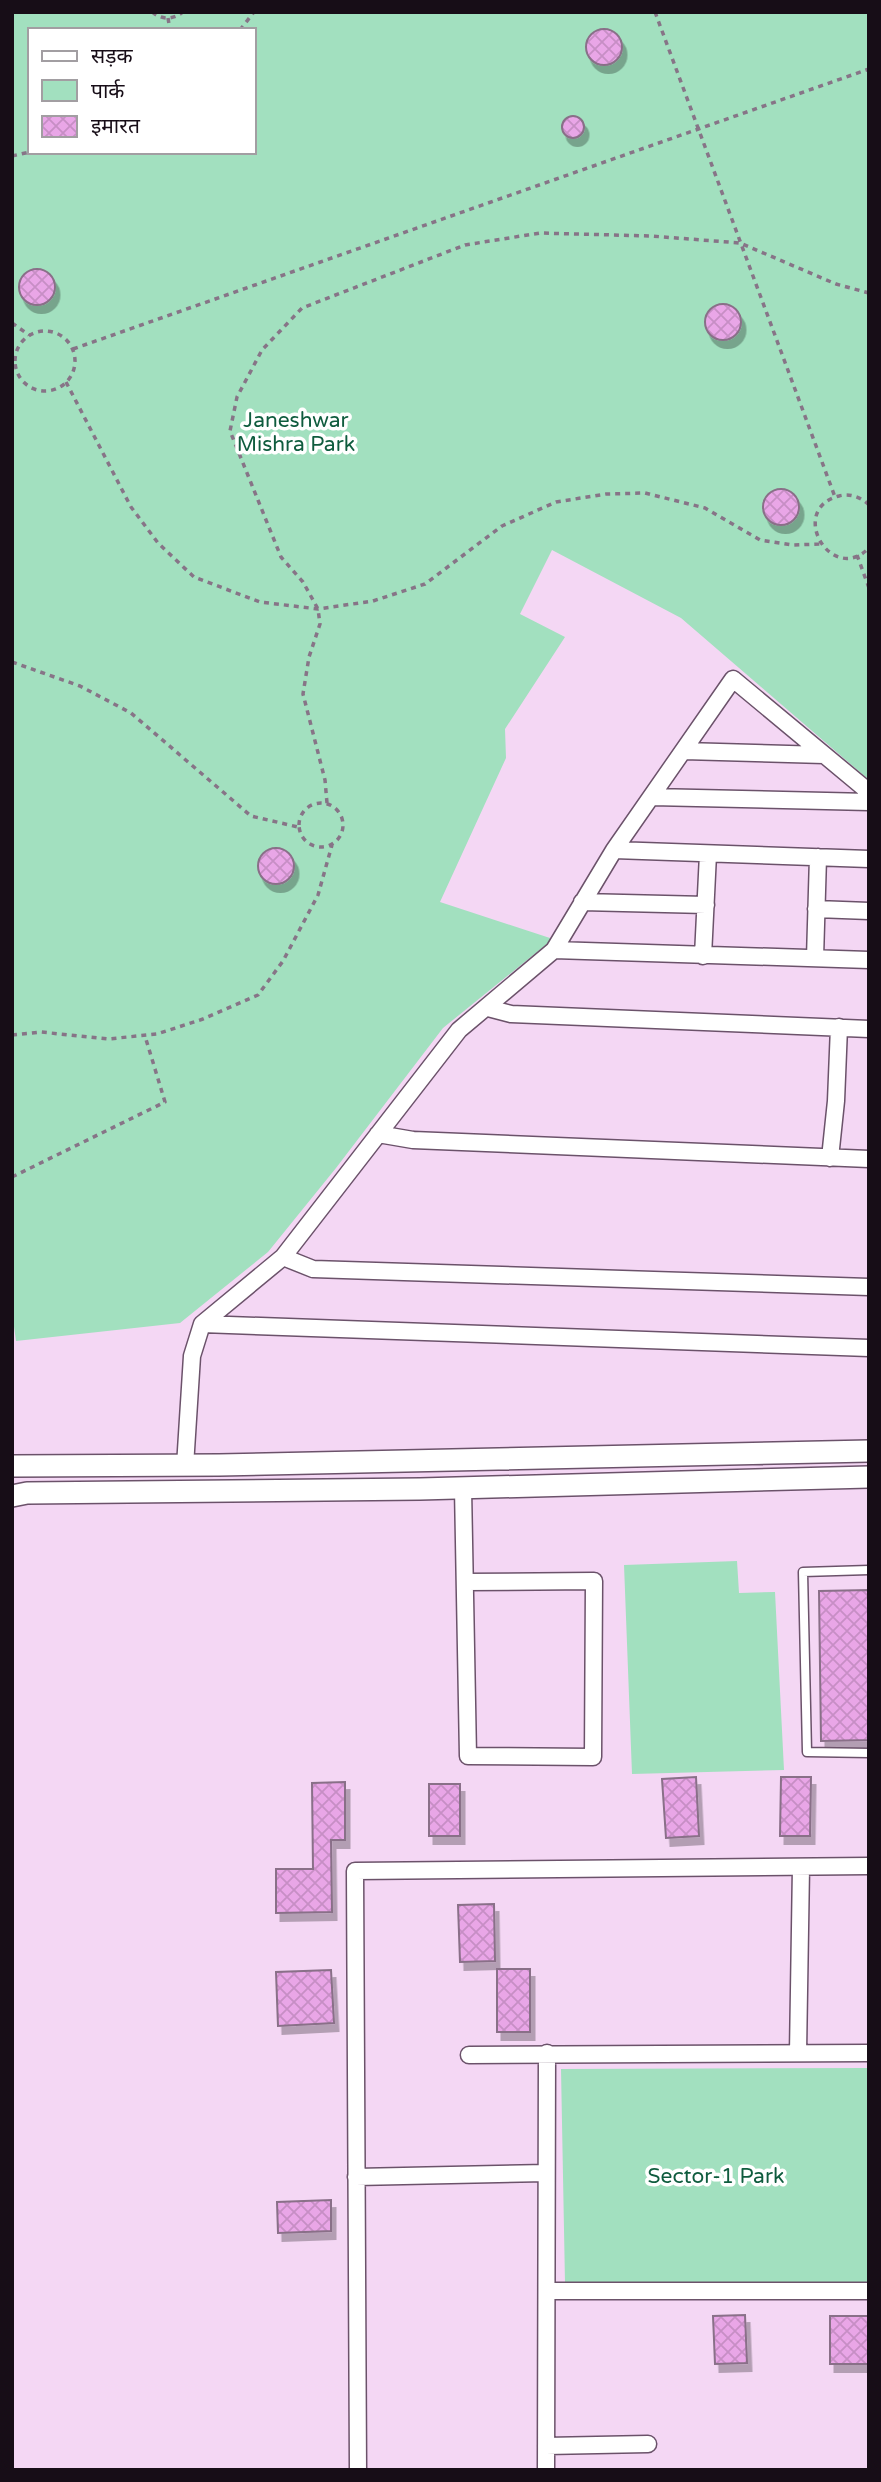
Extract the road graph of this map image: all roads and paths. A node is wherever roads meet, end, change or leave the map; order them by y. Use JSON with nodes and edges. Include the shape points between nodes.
{"nodes":[{"id":1,"x":152,"y":12,"type":"edge"},
{"id":2,"x":183,"y":12,"type":"edge"},
{"id":3,"x":254,"y":12,"type":"edge"},
{"id":4,"x":655,"y":12,"type":"edge"},
{"id":5,"x":168,"y":18,"type":"junction"},
{"id":6,"x":170,"y":28,"type":"edge"},
{"id":7,"x":242,"y":28,"type":"edge"},
{"id":8,"x":869,"y":69,"type":"edge"},
{"id":9,"x":697,"y":129,"type":"junction"},
{"id":10,"x":740,"y":243,"type":"junction"},
{"id":11,"x":869,"y":293,"type":"edge"},
{"id":12,"x":12,"y":323,"type":"edge"},
{"id":13,"x":29,"y":335,"type":"junction"},
{"id":14,"x":73,"y":349,"type":"junction"},
{"id":15,"x":14,"y":373,"type":"edge"},
{"id":16,"x":66,"y":382,"type":"junction"},
{"id":17,"x":835,"y":497,"type":"junction"},
{"id":18,"x":869,"y":504,"type":"edge"},
{"id":19,"x":820,"y":544,"type":"junction"},
{"id":20,"x":869,"y":548,"type":"edge"},
{"id":21,"x":857,"y":555,"type":"junction"},
{"id":22,"x":869,"y":588,"type":"edge"},
{"id":23,"x":318,"y":610,"type":"junction"},
{"id":24,"x":12,"y":662,"type":"edge"},
{"id":25,"x":684,"y":751,"type":"junction"},
{"id":26,"x":824,"y":755,"type":"junction"},
{"id":27,"x":869,"y":792,"type":"edge"},
{"id":28,"x":652,"y":797,"type":"junction"},
{"id":29,"x":869,"y":802,"type":"edge"},
{"id":30,"x":327,"y":803,"type":"junction"},
{"id":31,"x":298,"y":827,"type":"junction"},
{"id":32,"x":332,"y":845,"type":"junction"},
{"id":33,"x":614,"y":850,"type":"junction"},
{"id":34,"x":708,"y":854,"type":"junction"},
{"id":35,"x":818,"y":858,"type":"junction"},
{"id":36,"x":869,"y":859,"type":"edge"},
{"id":37,"x":582,"y":902,"type":"junction"},
{"id":38,"x":706,"y":905,"type":"junction"},
{"id":39,"x":817,"y":909,"type":"junction"},
{"id":40,"x":869,"y":911,"type":"edge"},
{"id":41,"x":554,"y":950,"type":"junction"},
{"id":42,"x":703,"y":956,"type":"junction"},
{"id":43,"x":815,"y":958,"type":"junction"},
{"id":44,"x":869,"y":960,"type":"edge"},
{"id":45,"x":488,"y":1008,"type":"junction"},
{"id":46,"x":838,"y":1027,"type":"junction"},
{"id":47,"x":869,"y":1028,"type":"edge"},
{"id":48,"x":12,"y":1035,"type":"edge"},
{"id":49,"x":145,"y":1036,"type":"junction"},
{"id":50,"x":378,"y":1134,"type":"junction"},
{"id":51,"x":830,"y":1158,"type":"junction"},
{"id":52,"x":869,"y":1159,"type":"edge"},
{"id":53,"x":12,"y":1177,"type":"edge"},
{"id":54,"x":283,"y":1257,"type":"junction"},
{"id":55,"x":869,"y":1287,"type":"edge"},
{"id":56,"x":202,"y":1324,"type":"junction"},
{"id":57,"x":869,"y":1348,"type":"edge"},
{"id":58,"x":869,"y":1451,"type":"edge"},
{"id":59,"x":12,"y":1466,"type":"edge"},
{"id":60,"x":185,"y":1466,"type":"junction"},
{"id":61,"x":869,"y":1477,"type":"edge"},
{"id":62,"x":463,"y":1488,"type":"junction"},
{"id":63,"x":12,"y":1496,"type":"edge"},
{"id":64,"x":869,"y":1570,"type":"edge"},
{"id":65,"x":465,"y":1582,"type":"junction"},
{"id":66,"x":869,"y":1753,"type":"edge"},
{"id":67,"x":869,"y":1866,"type":"edge"},
{"id":68,"x":801,"y":1867,"type":"junction"},
{"id":69,"x":547,"y":2053,"type":"junction"},
{"id":70,"x":798,"y":2053,"type":"junction"},
{"id":71,"x":869,"y":2053,"type":"edge"},
{"id":72,"x":469,"y":2055,"type":"dead end"},
{"id":73,"x":546,"y":2173,"type":"junction"},
{"id":74,"x":356,"y":2177,"type":"junction"},
{"id":75,"x":547,"y":2291,"type":"junction"},
{"id":76,"x":869,"y":2291,"type":"edge"},
{"id":77,"x":648,"y":2444,"type":"dead end"},
{"id":78,"x":546,"y":2446,"type":"junction"},
{"id":79,"x":358,"y":2470,"type":"edge"},
{"id":80,"x":546,"y":2470,"type":"edge"}],
"edges":[{"from":1,"to":5,"type":"path"},
{"from":2,"to":5,"type":"path"},
{"from":3,"to":7,"type":"path"},
{"from":4,"to":9,"type":"path"},
{"from":5,"to":6,"type":"path"},
{"from":8,"to":9,"type":"path"},
{"from":9,"to":10,"type":"path"},
{"from":9,"to":14,"type":"path"},
{"from":10,"to":11,"type":"path","via":[[836,284]]},
{"from":10,"to":17,"type":"path"},
{"from":10,"to":23,"type":"path","via":[[540,233],[465,245],[302,308],[262,350],[237,397],[230,431],[281,556]]},
{"from":12,"to":13,"type":"path"},
{"from":13,"to":14,"type":"path","via":[[56,332]]},
{"from":13,"to":15,"type":"path","via":[[17,349]]},
{"from":14,"to":16,"type":"path","via":[[73,372]]},
{"from":15,"to":16,"type":"path","via":[[33,389],[57,389]]},
{"from":16,"to":23,"type":"path","via":[[131,507],[158,543],[194,577],[260,602]]},
{"from":17,"to":18,"type":"path","via":[[853,495]]},
{"from":17,"to":19,"type":"path","via":[[820,508],[815,520]]},
{"from":19,"to":21,"type":"path","via":[[840,557]]},
{"from":19,"to":23,"type":"path","via":[[760,540],[705,508],[645,493],[606,494],[556,502],[502,527],[425,584],[373,601]]},
{"from":20,"to":21,"type":"path"},
{"from":21,"to":22,"type":"path"},
{"from":23,"to":30,"type":"path","via":[[320,624],[303,694]]},
{"from":24,"to":31,"type":"path","via":[[80,686],[131,713],[251,816]]},
{"from":25,"to":26,"type":"street"},
{"from":25,"to":26,"type":"street","via":[[733,679]]},
{"from":25,"to":28,"type":"street"},
{"from":26,"to":27,"type":"street"},
{"from":28,"to":29,"type":"street"},
{"from":28,"to":33,"type":"street"},
{"from":30,"to":31,"type":"path","via":[[310,805]]},
{"from":30,"to":32,"type":"path","via":[[335,807],[343,822]]},
{"from":31,"to":32,"type":"path","via":[[314,847]]},
{"from":32,"to":49,"type":"path","via":[[318,895],[283,961],[258,995],[203,1019]]},
{"from":33,"to":34,"type":"street"},
{"from":33,"to":37,"type":"street"},
{"from":34,"to":35,"type":"street"},
{"from":34,"to":38,"type":"street"},
{"from":35,"to":36,"type":"street"},
{"from":35,"to":39,"type":"street"},
{"from":37,"to":38,"type":"street"},
{"from":37,"to":41,"type":"street"},
{"from":38,"to":42,"type":"street"},
{"from":39,"to":40,"type":"street"},
{"from":39,"to":43,"type":"street"},
{"from":41,"to":42,"type":"street"},
{"from":41,"to":45,"type":"street"},
{"from":42,"to":43,"type":"street"},
{"from":43,"to":44,"type":"street"},
{"from":45,"to":46,"type":"street","via":[[510,1014]]},
{"from":45,"to":50,"type":"street","via":[[459,1030]]},
{"from":46,"to":47,"type":"street"},
{"from":46,"to":51,"type":"street"},
{"from":48,"to":49,"type":"path","via":[[41,1032],[108,1040]]},
{"from":49,"to":53,"type":"path","via":[[165,1102]]},
{"from":50,"to":51,"type":"street","via":[[412,1140]]},
{"from":50,"to":54,"type":"street"},
{"from":51,"to":52,"type":"street"},
{"from":54,"to":55,"type":"street","via":[[313,1269]]},
{"from":54,"to":56,"type":"street"},
{"from":56,"to":57,"type":"street"},
{"from":56,"to":60,"type":"street","via":[[192,1356]]},
{"from":58,"to":60,"type":"street"},
{"from":59,"to":60,"type":"street"},
{"from":61,"to":62,"type":"street"},
{"from":62,"to":63,"type":"street"},
{"from":62,"to":65,"type":"street"},
{"from":64,"to":66,"type":"lane","via":[[803,1572],[807,1752]]},
{"from":65,"to":65,"type":"street","via":[[468,1756],[593,1757],[594,1581]]},
{"from":67,"to":68,"type":"street"},
{"from":68,"to":70,"type":"street"},
{"from":68,"to":74,"type":"street","via":[[355,1871]]},
{"from":69,"to":70,"type":"street"},
{"from":69,"to":72,"type":"street"},
{"from":69,"to":73,"type":"street"},
{"from":70,"to":71,"type":"street"},
{"from":73,"to":74,"type":"street"},
{"from":73,"to":75,"type":"street"},
{"from":74,"to":79,"type":"street"},
{"from":75,"to":76,"type":"street"},
{"from":75,"to":78,"type":"street"},
{"from":77,"to":78,"type":"street"},
{"from":78,"to":80,"type":"street"}]}
